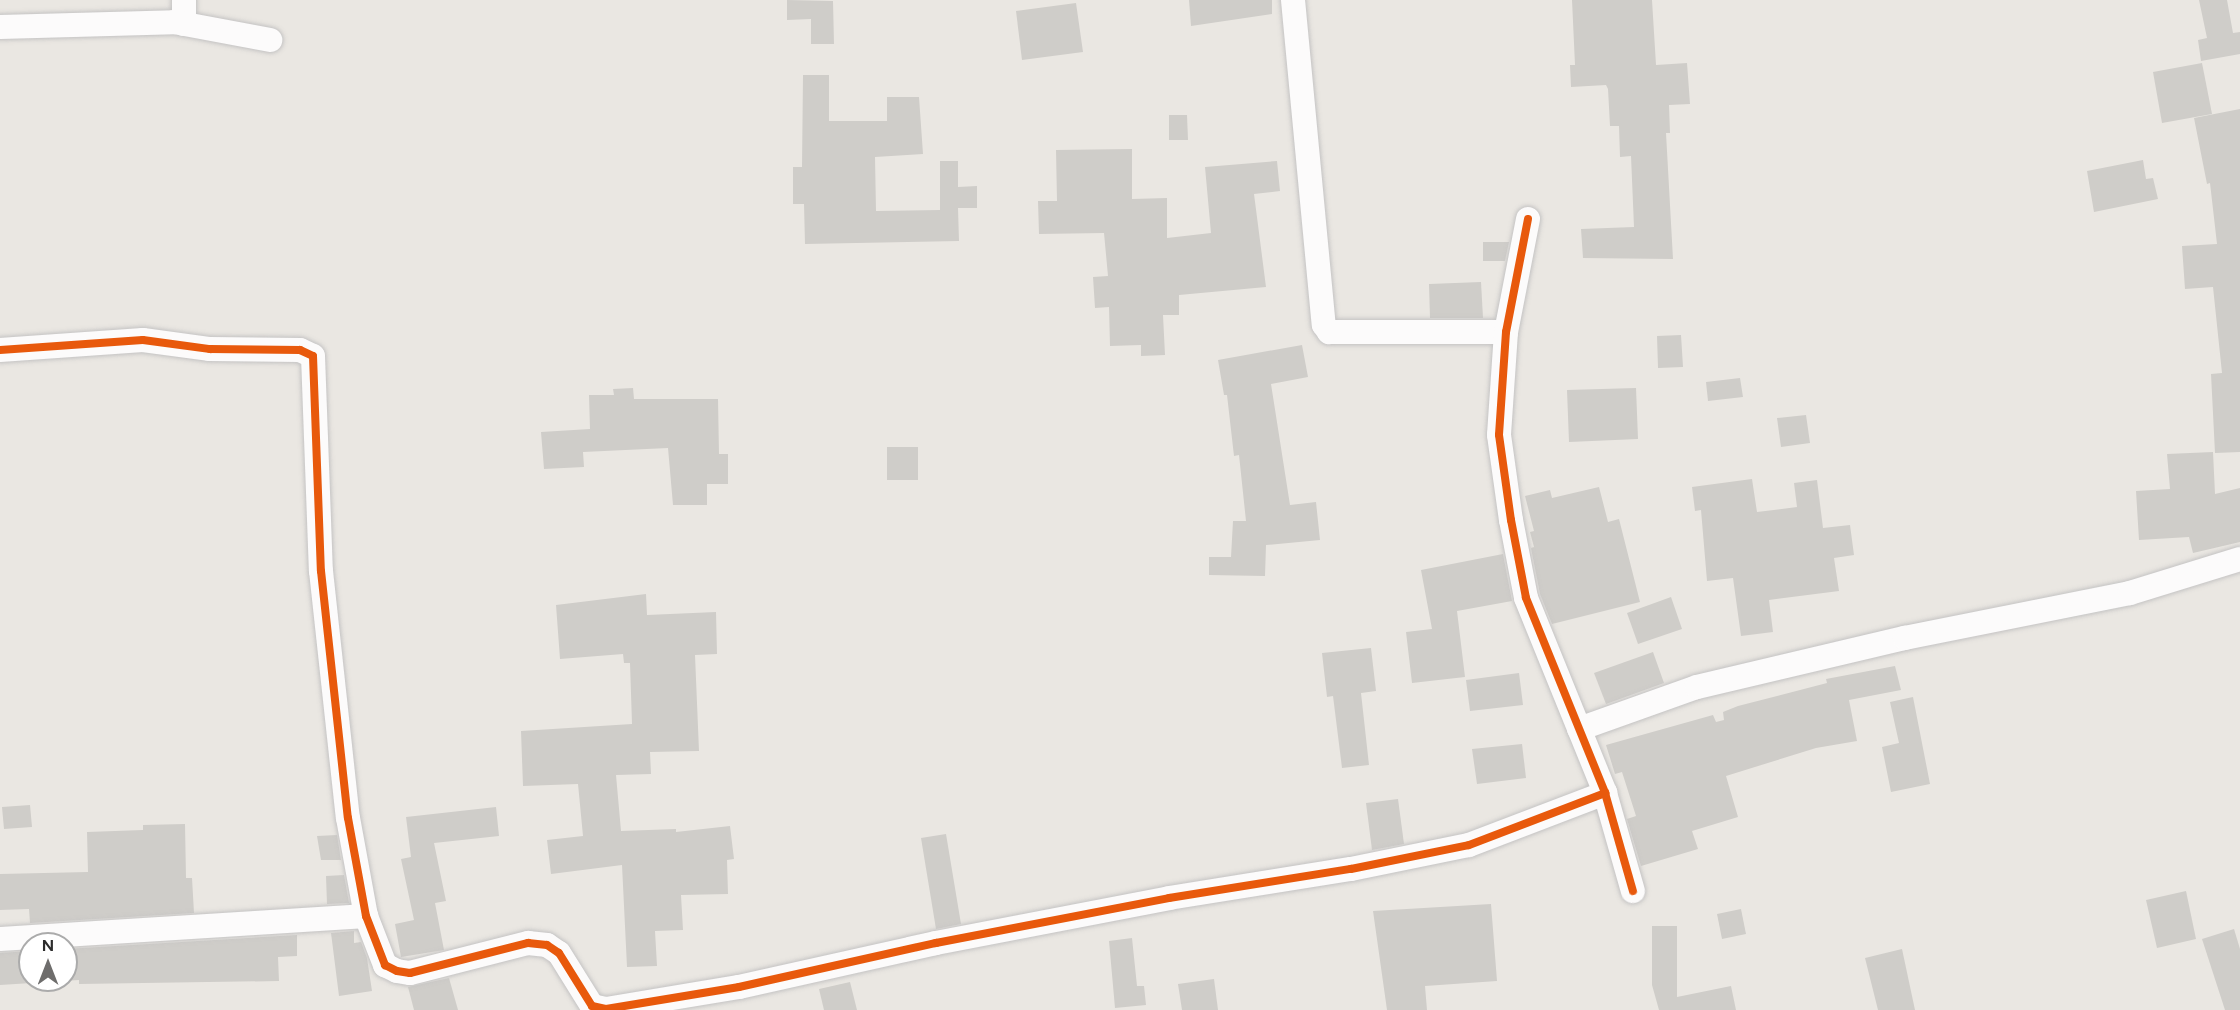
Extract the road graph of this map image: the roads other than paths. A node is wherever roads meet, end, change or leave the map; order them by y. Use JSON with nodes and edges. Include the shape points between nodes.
{"nodes":[{"id":1,"x":1293,"y":0,"type":"edge"},
{"id":2,"x":184,"y":12,"type":"edge"},
{"id":3,"x":0,"y":27,"type":"edge"},
{"id":4,"x":270,"y":40,"type":"dead end"},
{"id":5,"x":1528,"y":219,"type":"dead end"},
{"id":6,"x":1506,"y":332,"type":"junction"},
{"id":7,"x":0,"y":350,"type":"edge"},
{"id":8,"x":2240,"y":559,"type":"edge"},
{"id":9,"x":1579,"y":729,"type":"junction"},
{"id":10,"x":1605,"y":794,"type":"junction"},
{"id":11,"x":1633,"y":891,"type":"dead end"},
{"id":12,"x":366,"y":916,"type":"junction"},
{"id":13,"x":0,"y":939,"type":"edge"}],
"edges":[{"from":1,"to":6,"type":"street","via":[[1324,325],[1329,332]]},
{"from":2,"to":3,"type":"street"},
{"from":2,"to":4,"type":"street"},
{"from":5,"to":6,"type":"street"},
{"from":6,"to":9,"type":"street","via":[[1499,435],[1511,520],[1526,598]]},
{"from":7,"to":12,"type":"street","via":[[143,340],[210,349],[300,350],[313,356],[321,572],[348,818]]},
{"from":8,"to":9,"type":"street","via":[[2130,593],[1905,638],[1697,687]]},
{"from":9,"to":10,"type":"street"},
{"from":10,"to":11,"type":"street"},
{"from":10,"to":12,"type":"street","via":[[1469,845],[1351,869],[1169,898],[936,943],[739,987],[606,1009],[592,1006],[560,954],[547,945],[528,943],[410,973],[397,971],[385,964]]},
{"from":12,"to":13,"type":"street"}]}
